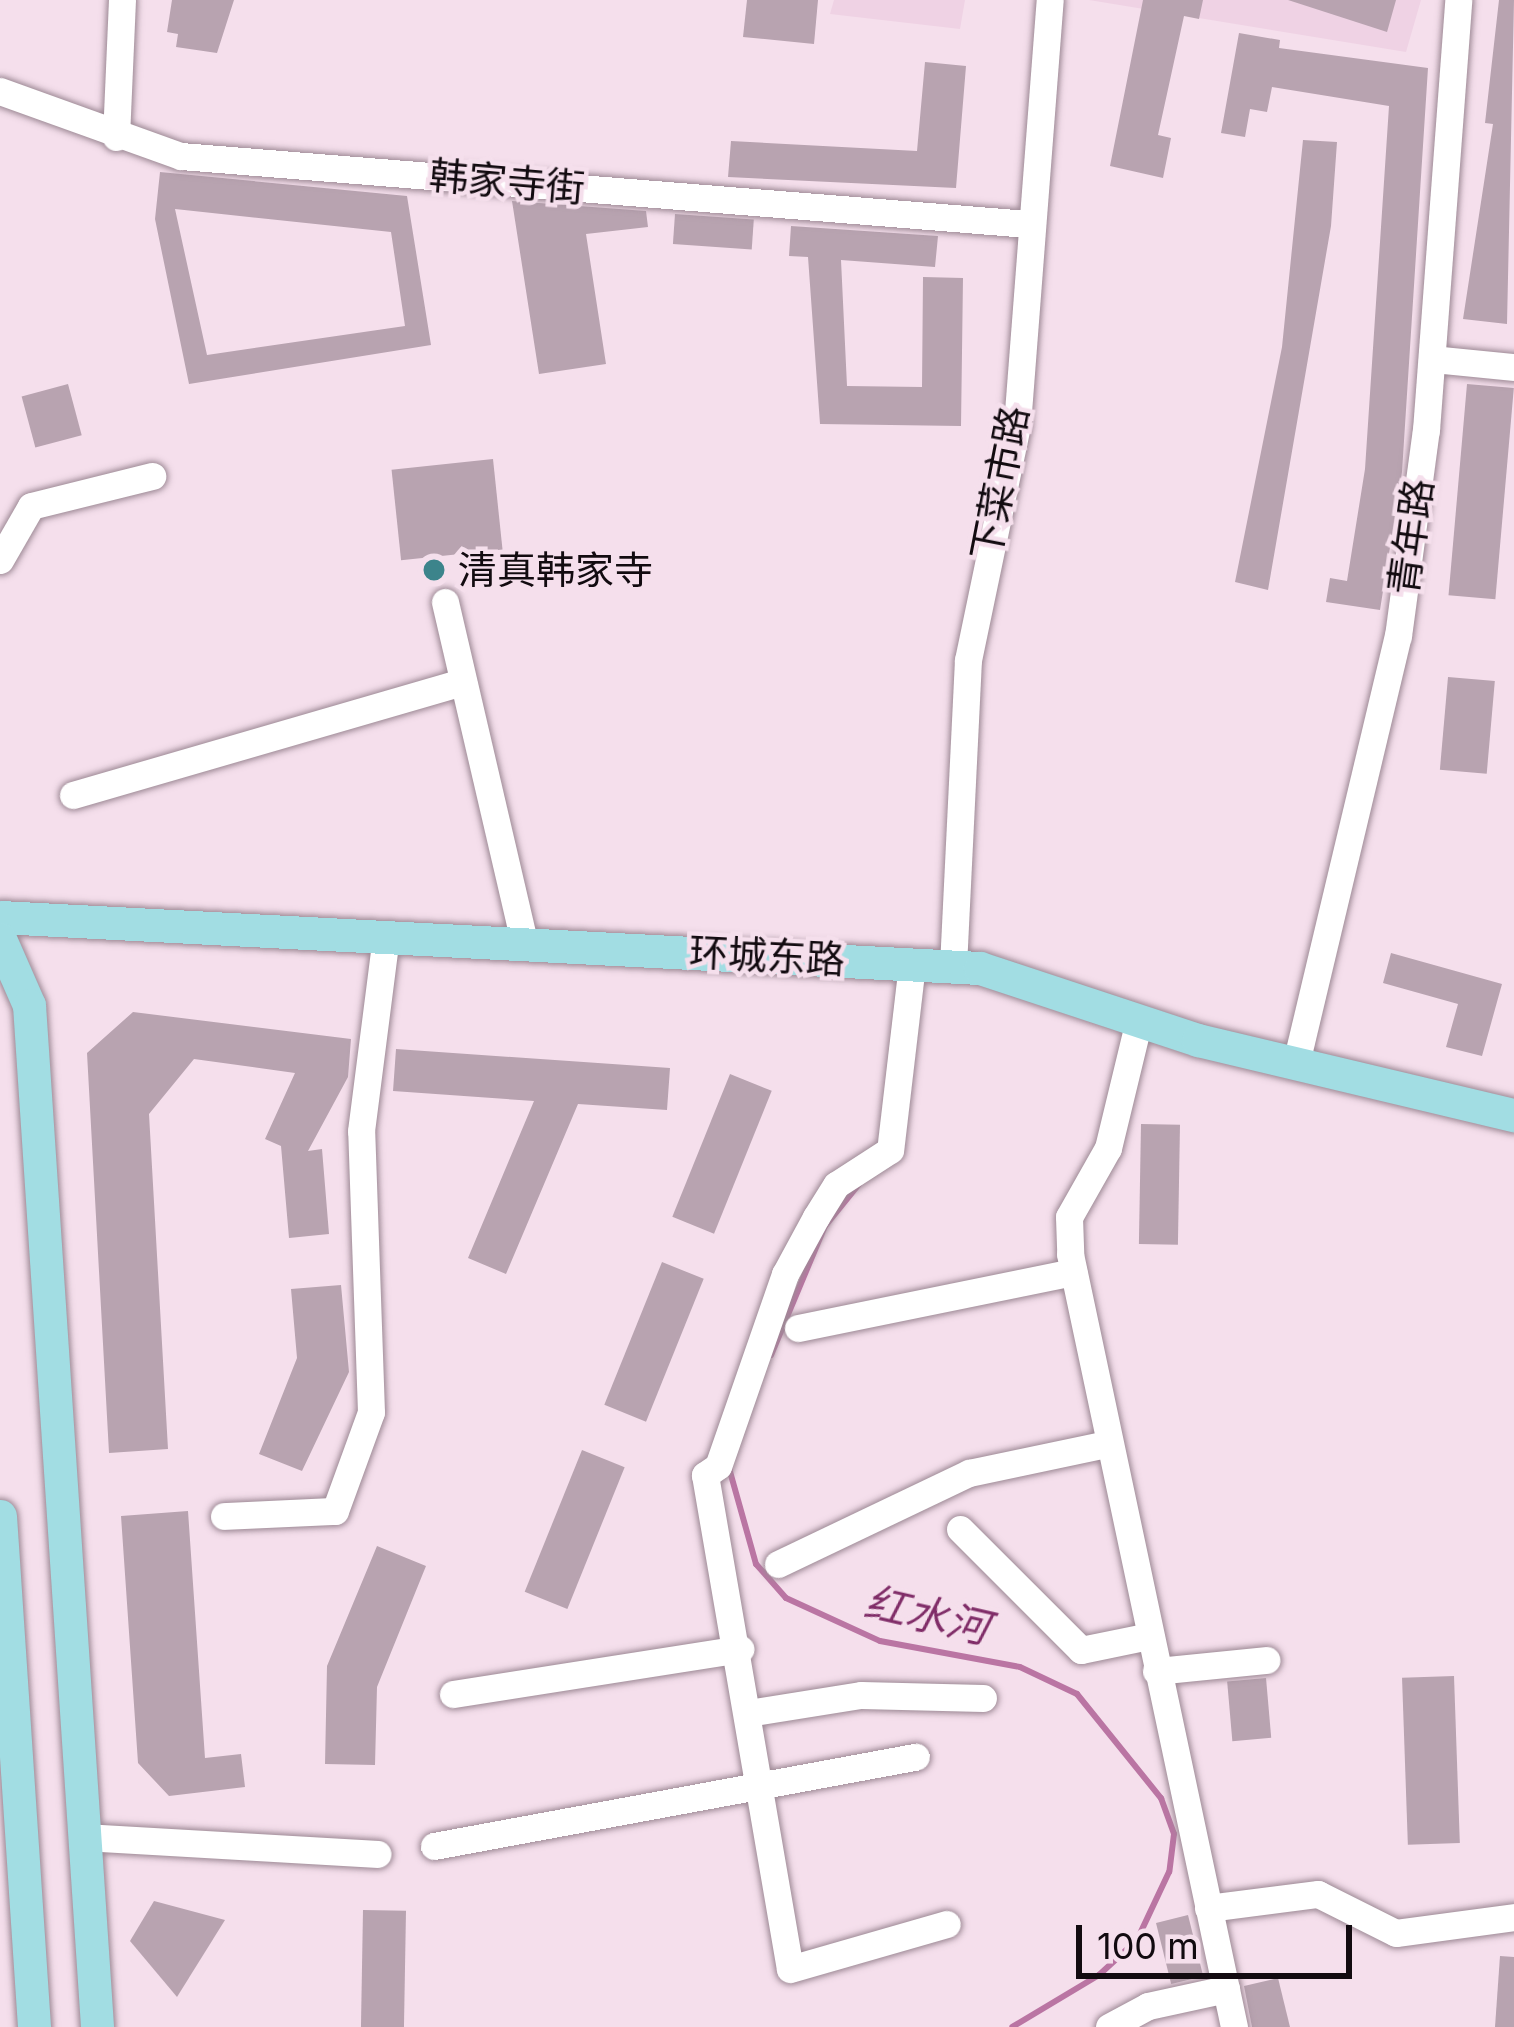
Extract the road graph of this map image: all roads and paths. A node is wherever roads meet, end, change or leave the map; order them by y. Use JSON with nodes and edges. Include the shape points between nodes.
{"nodes":[{"id":1,"x":122,"y":0,"type":"edge"},
{"id":2,"x":1050,"y":0,"type":"edge"},
{"id":3,"x":1458,"y":0,"type":"edge"},
{"id":4,"x":0,"y":91,"type":"edge"},
{"id":5,"x":116,"y":137,"type":"junction"},
{"id":6,"x":1028,"y":224,"type":"junction"},
{"id":7,"x":1432,"y":358,"type":"junction"},
{"id":8,"x":1514,"y":368,"type":"edge"},
{"id":9,"x":152,"y":476,"type":"dead end"},
{"id":10,"x":0,"y":560,"type":"edge"},
{"id":11,"x":445,"y":602,"type":"dead end"},
{"id":12,"x":463,"y":682,"type":"junction"},
{"id":13,"x":73,"y":795,"type":"dead end"},
{"id":14,"x":0,"y":917,"type":"edge"},
{"id":15,"x":386,"y":935,"type":"junction"},
{"id":16,"x":0,"y":939,"type":"edge"},
{"id":17,"x":524,"y":942,"type":"junction"},
{"id":18,"x":911,"y":964,"type":"junction"},
{"id":19,"x":953,"y":966,"type":"junction"},
{"id":20,"x":1139,"y":1020,"type":"junction"},
{"id":21,"x":1296,"y":1063,"type":"junction"},
{"id":22,"x":1514,"y":1115,"type":"edge"},
{"id":23,"x":1073,"y":1272,"type":"junction"},
{"id":24,"x":798,"y":1328,"type":"dead end"},
{"id":25,"x":1107,"y":1444,"type":"junction"},
{"id":26,"x":0,"y":1516,"type":"edge"},
{"id":27,"x":224,"y":1516,"type":"dead end"},
{"id":28,"x":960,"y":1529,"type":"dead end"},
{"id":29,"x":778,"y":1564,"type":"dead end"},
{"id":30,"x":1149,"y":1636,"type":"junction"},
{"id":31,"x":740,"y":1649,"type":"junction"},
{"id":32,"x":1266,"y":1660,"type":"dead end"},
{"id":33,"x":1156,"y":1671,"type":"junction"},
{"id":34,"x":453,"y":1694,"type":"dead end"},
{"id":35,"x":983,"y":1698,"type":"dead end"},
{"id":36,"x":748,"y":1713,"type":"junction"},
{"id":37,"x":916,"y":1757,"type":"dead end"},
{"id":38,"x":761,"y":1786,"type":"junction"},
{"id":39,"x":84,"y":1837,"type":"junction"},
{"id":40,"x":434,"y":1846,"type":"dead end"},
{"id":41,"x":378,"y":1854,"type":"dead end"},
{"id":42,"x":1208,"y":1908,"type":"junction"},
{"id":43,"x":1514,"y":1917,"type":"edge"},
{"id":44,"x":947,"y":1924,"type":"dead end"},
{"id":45,"x":1226,"y":1989,"type":"junction"},
{"id":46,"x":34,"y":2027,"type":"edge"},
{"id":47,"x":97,"y":2027,"type":"edge"},
{"id":48,"x":1109,"y":2027,"type":"edge"},
{"id":49,"x":1234,"y":2027,"type":"edge"}],
"edges":[{"from":1,"to":5,"type":"street"},
{"from":2,"to":6,"type":"street","name":"下菜市路"},
{"from":3,"to":7,"type":"street","name":"青年路"},
{"from":4,"to":5,"type":"street","name":"韩家寺街"},
{"from":5,"to":6,"type":"street","name":"韩家寺街","via":[[181,156]]},
{"from":6,"to":19,"type":"street","name":"下菜市路","via":[[1017,425],[968,660]]},
{"from":7,"to":8,"type":"street"},
{"from":7,"to":21,"type":"street","name":"青年路","via":[[1398,636]]},
{"from":9,"to":10,"type":"street","via":[[31,506]]},
{"from":11,"to":12,"type":"street"},
{"from":12,"to":13,"type":"street"},
{"from":12,"to":17,"type":"street"},
{"from":14,"to":15,"type":"main road","name":"环城东路"},
{"from":15,"to":17,"type":"main road","name":"环城东路"},
{"from":15,"to":27,"type":"street","via":[[361,1131],[371,1412],[334,1511]]},
{"from":16,"to":39,"type":"main road","via":[[29,1005]]},
{"from":17,"to":18,"type":"main road","name":"环城东路"},
{"from":18,"to":19,"type":"main road","name":"环城东路"},
{"from":18,"to":31,"type":"street","via":[[890,1150],[836,1185],[785,1274],[718,1466],[705,1475]]},
{"from":19,"to":20,"type":"main road","name":"环城东路"},
{"from":20,"to":21,"type":"main road","name":"环城东路"},
{"from":20,"to":23,"type":"street","via":[[1108,1148],[1069,1217]]},
{"from":21,"to":22,"type":"main road","name":"环城东路"},
{"from":23,"to":24,"type":"street"},
{"from":23,"to":25,"type":"street"},
{"from":25,"to":29,"type":"street","via":[[969,1473]]},
{"from":25,"to":30,"type":"street"},
{"from":26,"to":46,"type":"main road"},
{"from":28,"to":30,"type":"street","via":[[1081,1650]]},
{"from":30,"to":33,"type":"street"},
{"from":31,"to":34,"type":"street"},
{"from":31,"to":36,"type":"street"},
{"from":32,"to":33,"type":"street"},
{"from":33,"to":42,"type":"street"},
{"from":35,"to":36,"type":"street","via":[[861,1695]]},
{"from":36,"to":38,"type":"street"},
{"from":37,"to":38,"type":"street"},
{"from":38,"to":40,"type":"street"},
{"from":38,"to":44,"type":"street","via":[[790,1970]]},
{"from":39,"to":41,"type":"street"},
{"from":39,"to":47,"type":"main road"},
{"from":42,"to":43,"type":"street","via":[[1318,1894],[1396,1934]]},
{"from":42,"to":45,"type":"street"},
{"from":45,"to":48,"type":"street","via":[[1148,2006]]},
{"from":45,"to":49,"type":"street"}]}
